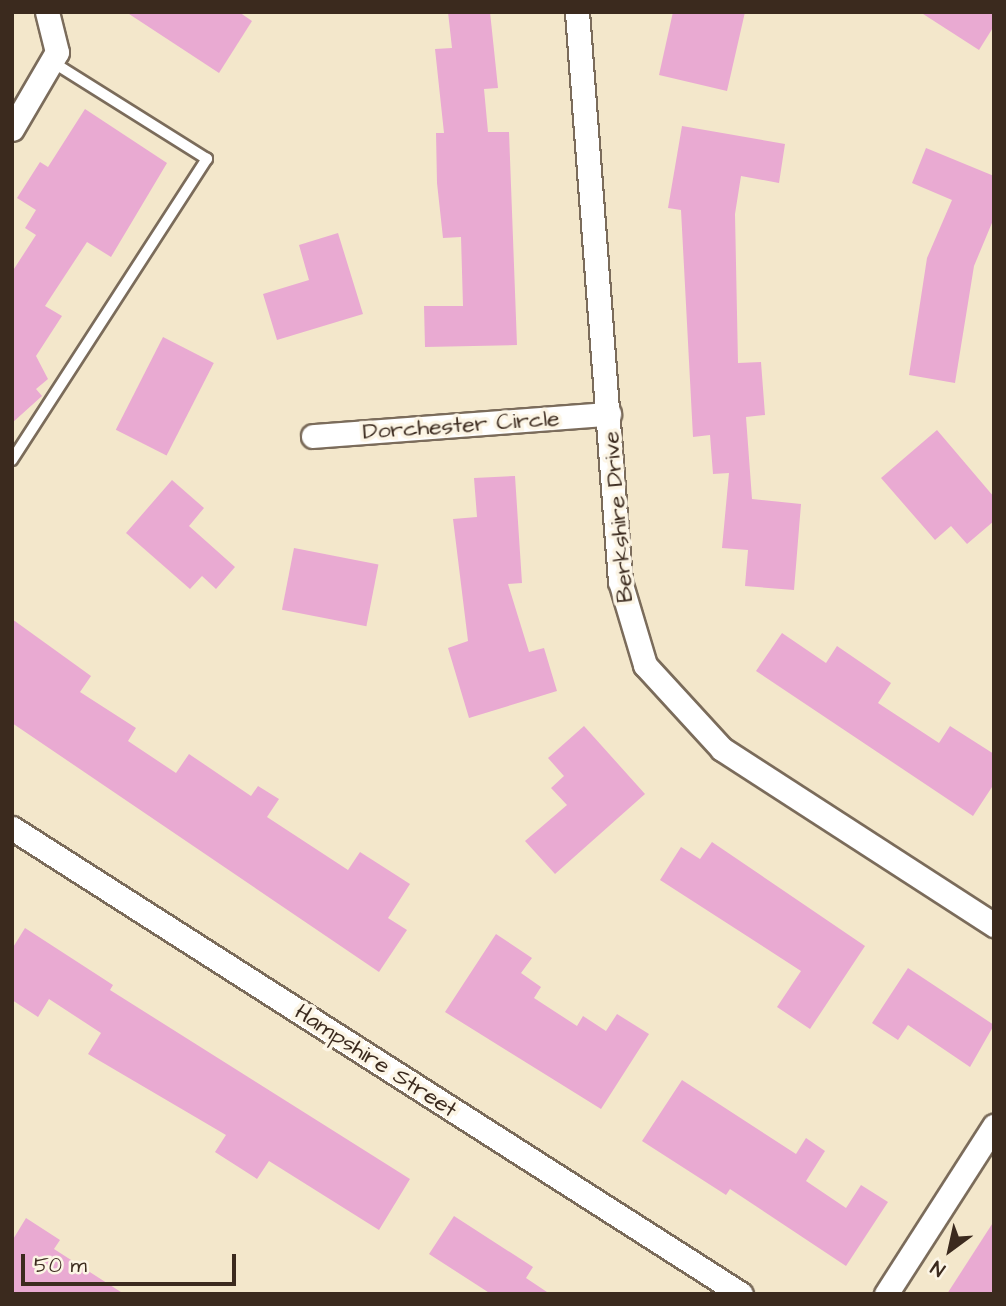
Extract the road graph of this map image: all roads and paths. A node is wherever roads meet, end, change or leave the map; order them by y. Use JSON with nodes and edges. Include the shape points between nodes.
{"nodes":[{"id":1,"x":47,"y":12,"type":"edge"},
{"id":2,"x":577,"y":12,"type":"edge"},
{"id":3,"x":54,"y":63,"type":"junction"},
{"id":4,"x":12,"y":129,"type":"edge"},
{"id":5,"x":610,"y":414,"type":"junction"},
{"id":6,"x":313,"y":436,"type":"dead end"},
{"id":7,"x":12,"y":460,"type":"edge"},
{"id":8,"x":12,"y":828,"type":"edge"},
{"id":9,"x":994,"y":925,"type":"edge"},
{"id":10,"x":994,"y":1126,"type":"edge"},
{"id":11,"x":741,"y":1294,"type":"edge"},
{"id":12,"x":886,"y":1294,"type":"edge"}],
"edges":[{"from":1,"to":3,"type":"street","via":[[56,38]]},
{"from":2,"to":5,"type":"street","name":"Berkshire Drive"},
{"from":3,"to":4,"type":"street"},
{"from":3,"to":7,"type":"lane","via":[[207,159]]},
{"from":5,"to":6,"type":"street","name":"Dorchester Circle"},
{"from":5,"to":9,"type":"street","name":"Berkshire Drive","via":[[620,581],[637,647],[653,678],[696,727],[749,769]]},
{"from":8,"to":11,"type":"street","name":"Hampshire Street"},
{"from":10,"to":12,"type":"street"}]}
